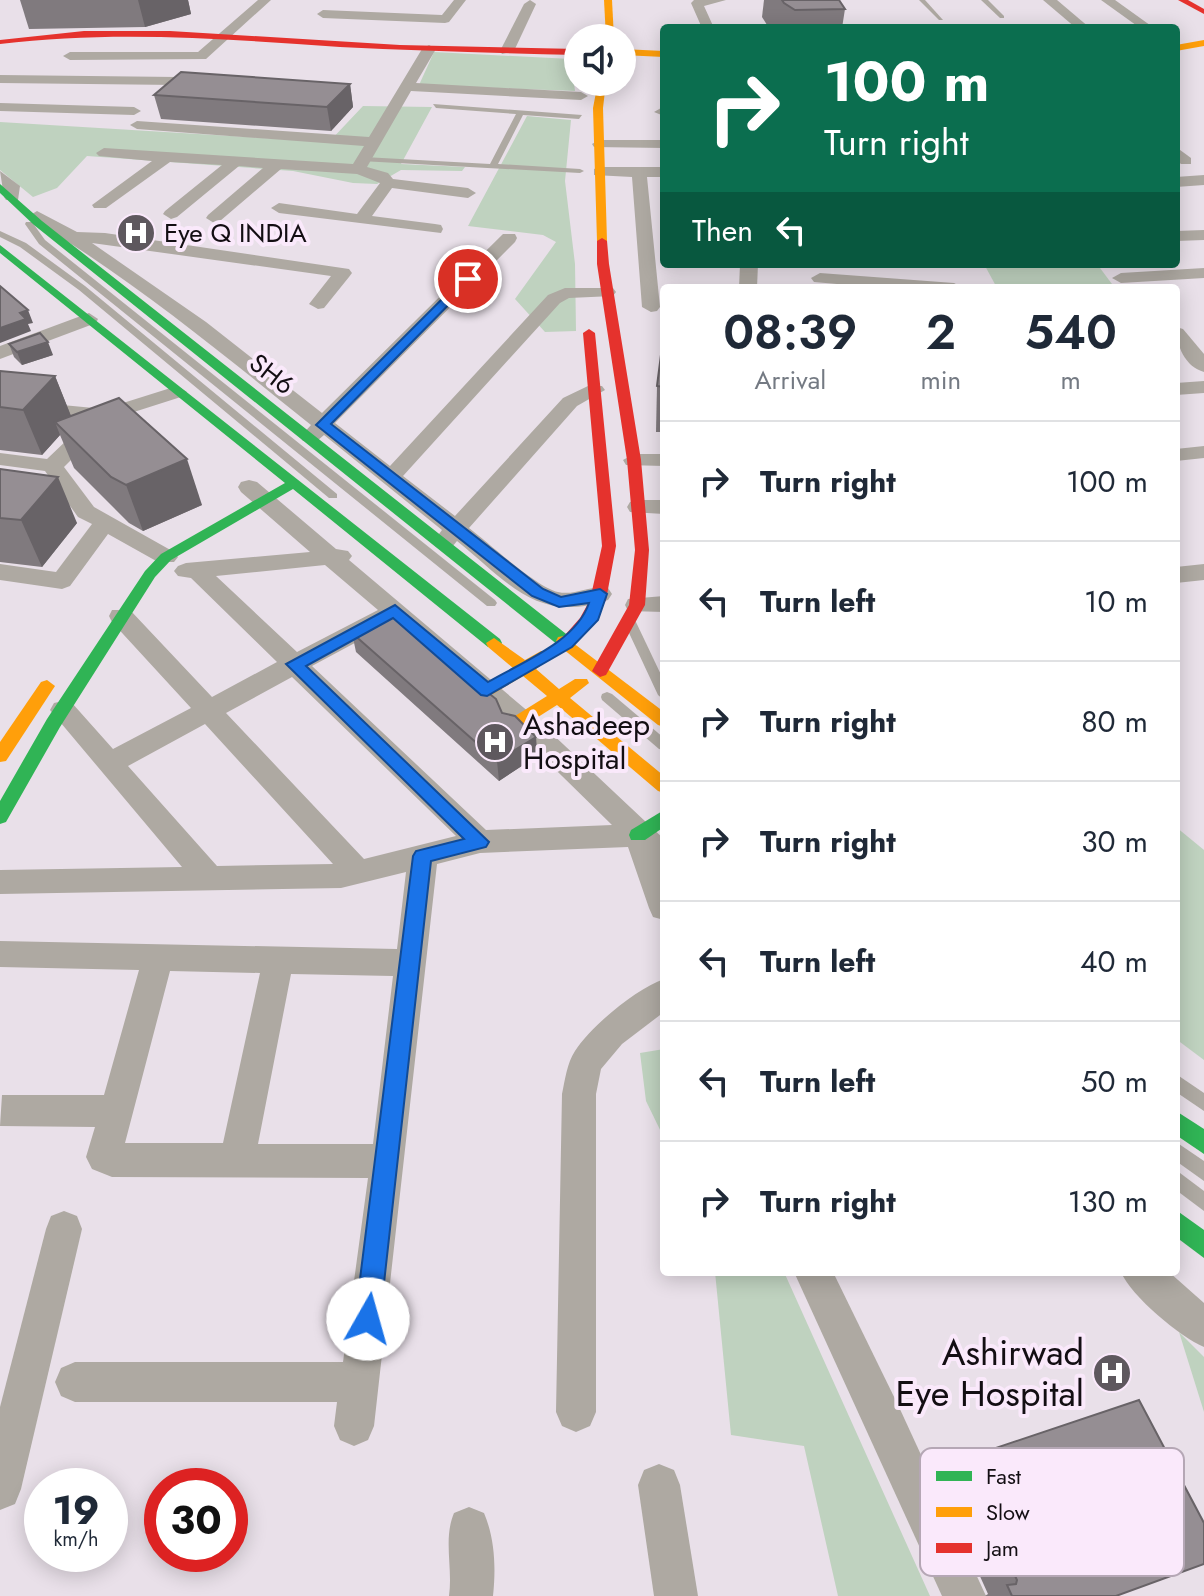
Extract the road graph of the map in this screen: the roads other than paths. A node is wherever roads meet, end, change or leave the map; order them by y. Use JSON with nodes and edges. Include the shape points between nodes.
{"nodes":[{"id":1,"x":265,"y":0,"type":"edge"},
{"id":2,"x":335,"y":0,"type":"edge"},
{"id":3,"x":460,"y":0,"type":"edge"},
{"id":4,"x":608,"y":0,"type":"edge"},
{"id":5,"x":720,"y":0,"type":"edge"},
{"id":6,"x":922,"y":0,"type":"edge"},
{"id":7,"x":984,"y":0,"type":"edge"},
{"id":8,"x":1049,"y":0,"type":"edge"},
{"id":9,"x":1107,"y":0,"type":"edge"},
{"id":10,"x":1182,"y":0,"type":"edge"},
{"id":11,"x":530,"y":4,"type":"dead end"},
{"id":12,"x":1204,"y":12,"type":"edge"},
{"id":13,"x":1002,"y":17,"type":"dead end"},
{"id":14,"x":941,"y":19,"type":"dead end"},
{"id":15,"x":609,"y":24,"type":"edge"},
{"id":16,"x":706,"y":24,"type":"edge"},
{"id":17,"x":1079,"y":24,"type":"edge"},
{"id":18,"x":1142,"y":24,"type":"edge"},
{"id":19,"x":311,"y":27,"type":"junction"},
{"id":20,"x":217,"y":41,"type":"junction"},
{"id":21,"x":0,"y":42,"type":"edge"},
{"id":22,"x":1203,"y":43,"type":"edge"},
{"id":23,"x":98,"y":44,"type":"dead end"},
{"id":24,"x":1180,"y":46,"type":"edge"},
{"id":25,"x":429,"y":49,"type":"junction"},
{"id":26,"x":507,"y":51,"type":"junction"},
{"id":27,"x":564,"y":52,"type":"edge"},
{"id":28,"x":636,"y":53,"type":"edge"},
{"id":29,"x":660,"y":54,"type":"edge"},
{"id":30,"x":70,"y":56,"type":"dead end"},
{"id":31,"x":0,"y":79,"type":"edge"},
{"id":32,"x":177,"y":81,"type":"edge"},
{"id":33,"x":406,"y":87,"type":"junction"},
{"id":34,"x":564,"y":89,"type":"edge"},
{"id":35,"x":581,"y":96,"type":"edge"},
{"id":36,"x":600,"y":96,"type":"edge"},
{"id":37,"x":436,"y":106,"type":"dead end"},
{"id":38,"x":0,"y":107,"type":"edge"},
{"id":39,"x":521,"y":112,"type":"junction"},
{"id":40,"x":579,"y":117,"type":"junction"},
{"id":41,"x":374,"y":142,"type":"junction"},
{"id":42,"x":599,"y":144,"type":"junction"},
{"id":43,"x":660,"y":144,"type":"edge"},
{"id":44,"x":104,"y":153,"type":"dead end"},
{"id":45,"x":167,"y":157,"type":"junction"},
{"id":46,"x":235,"y":162,"type":"junction"},
{"id":47,"x":580,"y":163,"type":"joint"},
{"id":48,"x":277,"y":164,"type":"junction"},
{"id":49,"x":361,"y":164,"type":"junction"},
{"id":50,"x":493,"y":166,"type":"junction"},
{"id":51,"x":599,"y":172,"type":"junction"},
{"id":52,"x":639,"y":172,"type":"junction"},
{"id":53,"x":660,"y":172,"type":"edge"},
{"id":54,"x":0,"y":176,"type":"edge"},
{"id":55,"x":1204,"y":180,"type":"edge"},
{"id":56,"x":1180,"y":182,"type":"edge"},
{"id":57,"x":388,"y":183,"type":"junction"},
{"id":58,"x":468,"y":193,"type":"dead end"},
{"id":59,"x":12,"y":201,"type":"edge"},
{"id":60,"x":660,"y":201,"type":"edge"},
{"id":61,"x":642,"y":202,"type":"junction"},
{"id":62,"x":100,"y":205,"type":"dead end"},
{"id":63,"x":279,"y":208,"type":"dead end"},
{"id":64,"x":171,"y":214,"type":"dead end"},
{"id":65,"x":214,"y":218,"type":"dead end"},
{"id":66,"x":361,"y":219,"type":"junction"},
{"id":67,"x":0,"y":226,"type":"edge"},
{"id":68,"x":644,"y":227,"type":"junction"},
{"id":69,"x":660,"y":228,"type":"edge"},
{"id":70,"x":435,"y":229,"type":"dead end"},
{"id":71,"x":0,"y":234,"type":"edge"},
{"id":72,"x":1204,"y":235,"type":"edge"},
{"id":73,"x":1180,"y":236,"type":"edge"},
{"id":74,"x":73,"y":237,"type":"junction"},
{"id":75,"x":509,"y":238,"type":"dead end"},
{"id":76,"x":3,"y":256,"type":"edge"},
{"id":77,"x":1204,"y":273,"type":"edge"},
{"id":78,"x":820,"y":277,"type":"edge"},
{"id":79,"x":1121,"y":278,"type":"dead end"},
{"id":80,"x":905,"y":284,"type":"edge"},
{"id":81,"x":586,"y":298,"type":"junction"},
{"id":82,"x":318,"y":304,"type":"dead end"},
{"id":83,"x":632,"y":304,"type":"edge"},
{"id":84,"x":89,"y":319,"type":"junction"},
{"id":85,"x":1180,"y":338,"type":"edge"},
{"id":86,"x":0,"y":353,"type":"edge"},
{"id":87,"x":1204,"y":366,"type":"edge"},
{"id":88,"x":1204,"y":387,"type":"edge"},
{"id":89,"x":1180,"y":389,"type":"edge"},
{"id":90,"x":595,"y":390,"type":"junction"},
{"id":91,"x":177,"y":392,"type":"junction"},
{"id":92,"x":0,"y":405,"type":"edge"},
{"id":93,"x":105,"y":415,"type":"junction"},
{"id":94,"x":316,"y":431,"type":"junction"},
{"id":95,"x":1204,"y":452,"type":"edge"},
{"id":96,"x":1180,"y":455,"type":"edge"},
{"id":97,"x":0,"y":459,"type":"edge"},
{"id":98,"x":634,"y":460,"type":"junction"},
{"id":99,"x":660,"y":460,"type":"edge"},
{"id":100,"x":52,"y":466,"type":"junction"},
{"id":101,"x":278,"y":470,"type":"junction"},
{"id":102,"x":390,"y":478,"type":"junction"},
{"id":103,"x":294,"y":483,"type":"junction"},
{"id":104,"x":256,"y":494,"type":"junction"},
{"id":105,"x":340,"y":501,"type":"dead end"},
{"id":106,"x":638,"y":507,"type":"junction"},
{"id":107,"x":660,"y":507,"type":"edge"},
{"id":108,"x":57,"y":508,"type":"dead end"},
{"id":109,"x":96,"y":517,"type":"junction"},
{"id":110,"x":457,"y":528,"type":"junction"},
{"id":111,"x":442,"y":544,"type":"junction"},
{"id":112,"x":379,"y":552,"type":"junction"},
{"id":113,"x":332,"y":556,"type":"junction"},
{"id":114,"x":151,"y":559,"type":"junction"},
{"id":115,"x":196,"y":570,"type":"junction"},
{"id":116,"x":0,"y":572,"type":"edge"},
{"id":117,"x":1204,"y":572,"type":"edge"},
{"id":118,"x":1180,"y":575,"type":"edge"},
{"id":119,"x":600,"y":594,"type":"junction"},
{"id":120,"x":660,"y":605,"type":"edge"},
{"id":121,"x":395,"y":611,"type":"junction"},
{"id":122,"x":475,"y":611,"type":"dead end"},
{"id":123,"x":503,"y":612,"type":"dead end"},
{"id":124,"x":633,"y":612,"type":"junction"},
{"id":125,"x":121,"y":616,"type":"junction"},
{"id":126,"x":512,"y":641,"type":"dead end"},
{"id":127,"x":544,"y":656,"type":"junction"},
{"id":128,"x":294,"y":664,"type":"junction"},
{"id":129,"x":53,"y":677,"type":"dead end"},
{"id":130,"x":576,"y":684,"type":"junction"},
{"id":131,"x":660,"y":684,"type":"edge"},
{"id":132,"x":487,"y":690,"type":"junction"},
{"id":133,"x":63,"y":710,"type":"junction"},
{"id":134,"x":208,"y":711,"type":"junction"},
{"id":135,"x":660,"y":719,"type":"edge"},
{"id":136,"x":521,"y":720,"type":"junction"},
{"id":137,"x":10,"y":726,"type":"edge"},
{"id":138,"x":660,"y":742,"type":"edge"},
{"id":139,"x":0,"y":756,"type":"edge"},
{"id":140,"x":110,"y":763,"type":"junction"},
{"id":141,"x":660,"y":781,"type":"edge"},
{"id":142,"x":0,"y":817,"type":"edge"},
{"id":143,"x":660,"y":820,"type":"edge"},
{"id":144,"x":638,"y":835,"type":"junction"},
{"id":145,"x":480,"y":842,"type":"junction"},
{"id":146,"x":660,"y":854,"type":"edge"},
{"id":147,"x":423,"y":856,"type":"junction"},
{"id":148,"x":358,"y":872,"type":"junction"},
{"id":149,"x":210,"y":879,"type":"junction"},
{"id":150,"x":0,"y":882,"type":"edge"},
{"id":151,"x":660,"y":897,"type":"edge"},
{"id":152,"x":0,"y":954,"type":"edge"},
{"id":153,"x":158,"y":959,"type":"junction"},
{"id":154,"x":278,"y":961,"type":"junction"},
{"id":155,"x":411,"y":963,"type":"junction"},
{"id":156,"x":660,"y":996,"type":"edge"},
{"id":157,"x":1180,"y":1085,"type":"edge"},
{"id":158,"x":1204,"y":1103,"type":"edge"},
{"id":159,"x":2,"y":1111,"type":"dead end"},
{"id":160,"x":116,"y":1111,"type":"junction"},
{"id":161,"x":1180,"y":1124,"type":"edge"},
{"id":162,"x":1204,"y":1143,"type":"edge"},
{"id":163,"x":1180,"y":1153,"type":"edge"},
{"id":164,"x":237,"y":1160,"type":"junction"},
{"id":165,"x":388,"y":1161,"type":"junction"},
{"id":166,"x":1204,"y":1172,"type":"edge"},
{"id":167,"x":1180,"y":1182,"type":"edge"},
{"id":168,"x":1204,"y":1202,"type":"edge"},
{"id":169,"x":1180,"y":1225,"type":"edge"},
{"id":170,"x":64,"y":1229,"type":"dead end"},
{"id":171,"x":1204,"y":1246,"type":"edge"},
{"id":172,"x":815,"y":1276,"type":"edge"},
{"id":173,"x":1145,"y":1276,"type":"edge"},
{"id":174,"x":1204,"y":1328,"type":"edge"},
{"id":175,"x":75,"y":1382,"type":"dead end"},
{"id":176,"x":360,"y":1382,"type":"junction"},
{"id":177,"x":576,"y":1412,"type":"dead end"},
{"id":178,"x":354,"y":1426,"type":"dead end"},
{"id":179,"x":659,"y":1485,"type":"dead end"},
{"id":180,"x":0,"y":1489,"type":"edge"},
{"id":181,"x":920,"y":1499,"type":"edge"},
{"id":182,"x":469,"y":1528,"type":"dead end"},
{"id":183,"x":955,"y":1576,"type":"edge"},
{"id":184,"x":471,"y":1596,"type":"edge"},
{"id":185,"x":676,"y":1596,"type":"edge"},
{"id":186,"x":964,"y":1596,"type":"edge"}],
"edges":[{"from":1,"to":20,"type":"street"},
{"from":2,"to":19,"type":"street"},
{"from":3,"to":19,"type":"street","via":[[445,19]]},
{"from":4,"to":15,"type":"street"},
{"from":5,"to":16,"type":"street","via":[[697,3]]},
{"from":6,"to":14,"type":"lane"},
{"from":7,"to":13,"type":"lane"},
{"from":8,"to":17,"type":"street"},
{"from":9,"to":18,"type":"street"},
{"from":10,"to":12,"type":"street"},
{"from":11,"to":26,"type":"street"},
{"from":19,"to":20,"type":"street"},
{"from":19,"to":25,"type":"street"},
{"from":20,"to":21,"type":"street","via":[[48,34]]},
{"from":20,"to":23,"type":"street"},
{"from":20,"to":30,"type":"street","via":[[196,57]]},
{"from":22,"to":24,"type":"street"},
{"from":25,"to":26,"type":"street"},
{"from":25,"to":33,"type":"street"},
{"from":26,"to":27,"type":"street"},
{"from":28,"to":29,"type":"street"},
{"from":31,"to":32,"type":"street"},
{"from":33,"to":34,"type":"street"},
{"from":33,"to":41,"type":"street"},
{"from":35,"to":40,"type":"street"},
{"from":36,"to":42,"type":"street"},
{"from":37,"to":39,"type":"lane"},
{"from":38,"to":41,"type":"street"},
{"from":39,"to":40,"type":"lane"},
{"from":39,"to":50,"type":"lane"},
{"from":40,"to":47,"type":"street"},
{"from":41,"to":49,"type":"street"},
{"from":42,"to":43,"type":"street"},
{"from":42,"to":51,"type":"street"},
{"from":44,"to":45,"type":"street"},
{"from":45,"to":46,"type":"street"},
{"from":45,"to":62,"type":"street"},
{"from":46,"to":48,"type":"street"},
{"from":46,"to":64,"type":"street"},
{"from":47,"to":50,"type":"lane"},
{"from":48,"to":49,"type":"street"},
{"from":48,"to":65,"type":"street"},
{"from":49,"to":50,"type":"lane"},
{"from":49,"to":57,"type":"street"},
{"from":51,"to":52,"type":"street"},
{"from":51,"to":83,"type":"street","via":[[601,236]]},
{"from":52,"to":53,"type":"street"},
{"from":52,"to":61,"type":"street"},
{"from":54,"to":59,"type":"street","via":[[12,186]]},
{"from":55,"to":56,"type":"street"},
{"from":57,"to":58,"type":"street"},
{"from":57,"to":66,"type":"street"},
{"from":59,"to":67,"type":"street"},
{"from":59,"to":74,"type":"street"},
{"from":59,"to":94,"type":"street","name":"SH6"},
{"from":59,"to":123,"type":"lane","via":[[42,242]]},
{"from":60,"to":61,"type":"street"},
{"from":61,"to":68,"type":"street"},
{"from":63,"to":66,"type":"street"},
{"from":66,"to":70,"type":"street"},
{"from":68,"to":69,"type":"street"},
{"from":68,"to":83,"type":"street"},
{"from":71,"to":105,"type":"lane","via":[[82,288]]},
{"from":72,"to":73,"type":"street"},
{"from":74,"to":82,"type":"street","via":[[343,273]]},
{"from":74,"to":94,"type":"street","via":[[199,326]]},
{"from":75,"to":94,"type":"street"},
{"from":76,"to":84,"type":"street"},
{"from":77,"to":79,"type":"street"},
{"from":78,"to":80,"type":"street"},
{"from":81,"to":83,"type":"street"},
{"from":81,"to":90,"type":"street"},
{"from":81,"to":102,"type":"street","via":[[565,293],[554,299]]},
{"from":83,"to":98,"type":"street"},
{"from":84,"to":86,"type":"street"},
{"from":84,"to":91,"type":"street"},
{"from":85,"to":87,"type":"street"},
{"from":88,"to":89,"type":"street"},
{"from":90,"to":110,"type":"street","via":[[570,402]]},
{"from":90,"to":119,"type":"street","via":[[608,528]]},
{"from":91,"to":93,"type":"street"},
{"from":91,"to":101,"type":"street"},
{"from":92,"to":93,"type":"street"},
{"from":93,"to":100,"type":"street"},
{"from":94,"to":102,"type":"street"},
{"from":94,"to":111,"type":"street","name":"SH6"},
{"from":95,"to":96,"type":"street"},
{"from":97,"to":100,"type":"street"},
{"from":98,"to":99,"type":"street"},
{"from":98,"to":106,"type":"street"},
{"from":100,"to":109,"type":"street"},
{"from":101,"to":103,"type":"street"},
{"from":101,"to":104,"type":"street"},
{"from":102,"to":110,"type":"street"},
{"from":103,"to":104,"type":"street"},
{"from":103,"to":112,"type":"street"},
{"from":104,"to":113,"type":"street"},
{"from":104,"to":114,"type":"street"},
{"from":106,"to":107,"type":"street"},
{"from":106,"to":124,"type":"street","via":[[642,550]]},
{"from":108,"to":109,"type":"street"},
{"from":109,"to":114,"type":"street"},
{"from":109,"to":116,"type":"street","via":[[62,581]]},
{"from":110,"to":111,"type":"street"},
{"from":110,"to":119,"type":"street","via":[[548,598],[574,602]]},
{"from":111,"to":127,"type":"street","name":"SH6"},
{"from":112,"to":113,"type":"street"},
{"from":112,"to":127,"type":"street"},
{"from":113,"to":115,"type":"street"},
{"from":113,"to":121,"type":"street"},
{"from":114,"to":115,"type":"street"},
{"from":114,"to":125,"type":"street"},
{"from":115,"to":128,"type":"street"},
{"from":117,"to":118,"type":"street"},
{"from":119,"to":127,"type":"street","via":[[592,616]]},
{"from":120,"to":124,"type":"street"},
{"from":121,"to":128,"type":"street"},
{"from":121,"to":132,"type":"street"},
{"from":122,"to":126,"type":"lane"},
{"from":124,"to":130,"type":"street"},
{"from":124,"to":131,"type":"lane"},
{"from":125,"to":133,"type":"street"},
{"from":125,"to":134,"type":"street"},
{"from":127,"to":130,"type":"street","name":"SH6"},
{"from":127,"to":130,"type":"street"},
{"from":127,"to":132,"type":"street"},
{"from":128,"to":134,"type":"street"},
{"from":128,"to":145,"type":"street"},
{"from":129,"to":137,"type":"street"},
{"from":130,"to":135,"type":"street","name":"SH6"},
{"from":130,"to":136,"type":"street"},
{"from":130,"to":138,"type":"lane"},
{"from":130,"to":141,"type":"street"},
{"from":132,"to":136,"type":"street"},
{"from":133,"to":140,"type":"street"},
{"from":133,"to":142,"type":"street"},
{"from":134,"to":140,"type":"street"},
{"from":134,"to":148,"type":"street"},
{"from":136,"to":144,"type":"street"},
{"from":137,"to":139,"type":"street"},
{"from":140,"to":149,"type":"street"},
{"from":143,"to":144,"type":"street"},
{"from":144,"to":145,"type":"street"},
{"from":144,"to":146,"type":"street"},
{"from":144,"to":151,"type":"street"},
{"from":145,"to":147,"type":"street"},
{"from":147,"to":148,"type":"street"},
{"from":147,"to":155,"type":"street"},
{"from":148,"to":149,"type":"street"},
{"from":149,"to":150,"type":"street"},
{"from":152,"to":153,"type":"street"},
{"from":153,"to":154,"type":"street"},
{"from":153,"to":160,"type":"street"},
{"from":154,"to":155,"type":"street"},
{"from":154,"to":164,"type":"street"},
{"from":155,"to":165,"type":"street"},
{"from":156,"to":177,"type":"street","via":[[610,1034],[586,1062],[579,1094]]},
{"from":157,"to":158,"type":"lane"},
{"from":159,"to":160,"type":"street"},
{"from":160,"to":164,"type":"street","via":[[104,1157]]},
{"from":161,"to":162,"type":"street"},
{"from":163,"to":166,"type":"lane"},
{"from":164,"to":165,"type":"street"},
{"from":165,"to":176,"type":"street"},
{"from":167,"to":168,"type":"lane"},
{"from":169,"to":171,"type":"street"},
{"from":170,"to":180,"type":"street"},
{"from":172,"to":181,"type":"street"},
{"from":173,"to":174,"type":"street"},
{"from":175,"to":176,"type":"street"},
{"from":176,"to":178,"type":"street"},
{"from":179,"to":185,"type":"street"},
{"from":182,"to":184,"type":"street"},
{"from":183,"to":186,"type":"street"}]}
